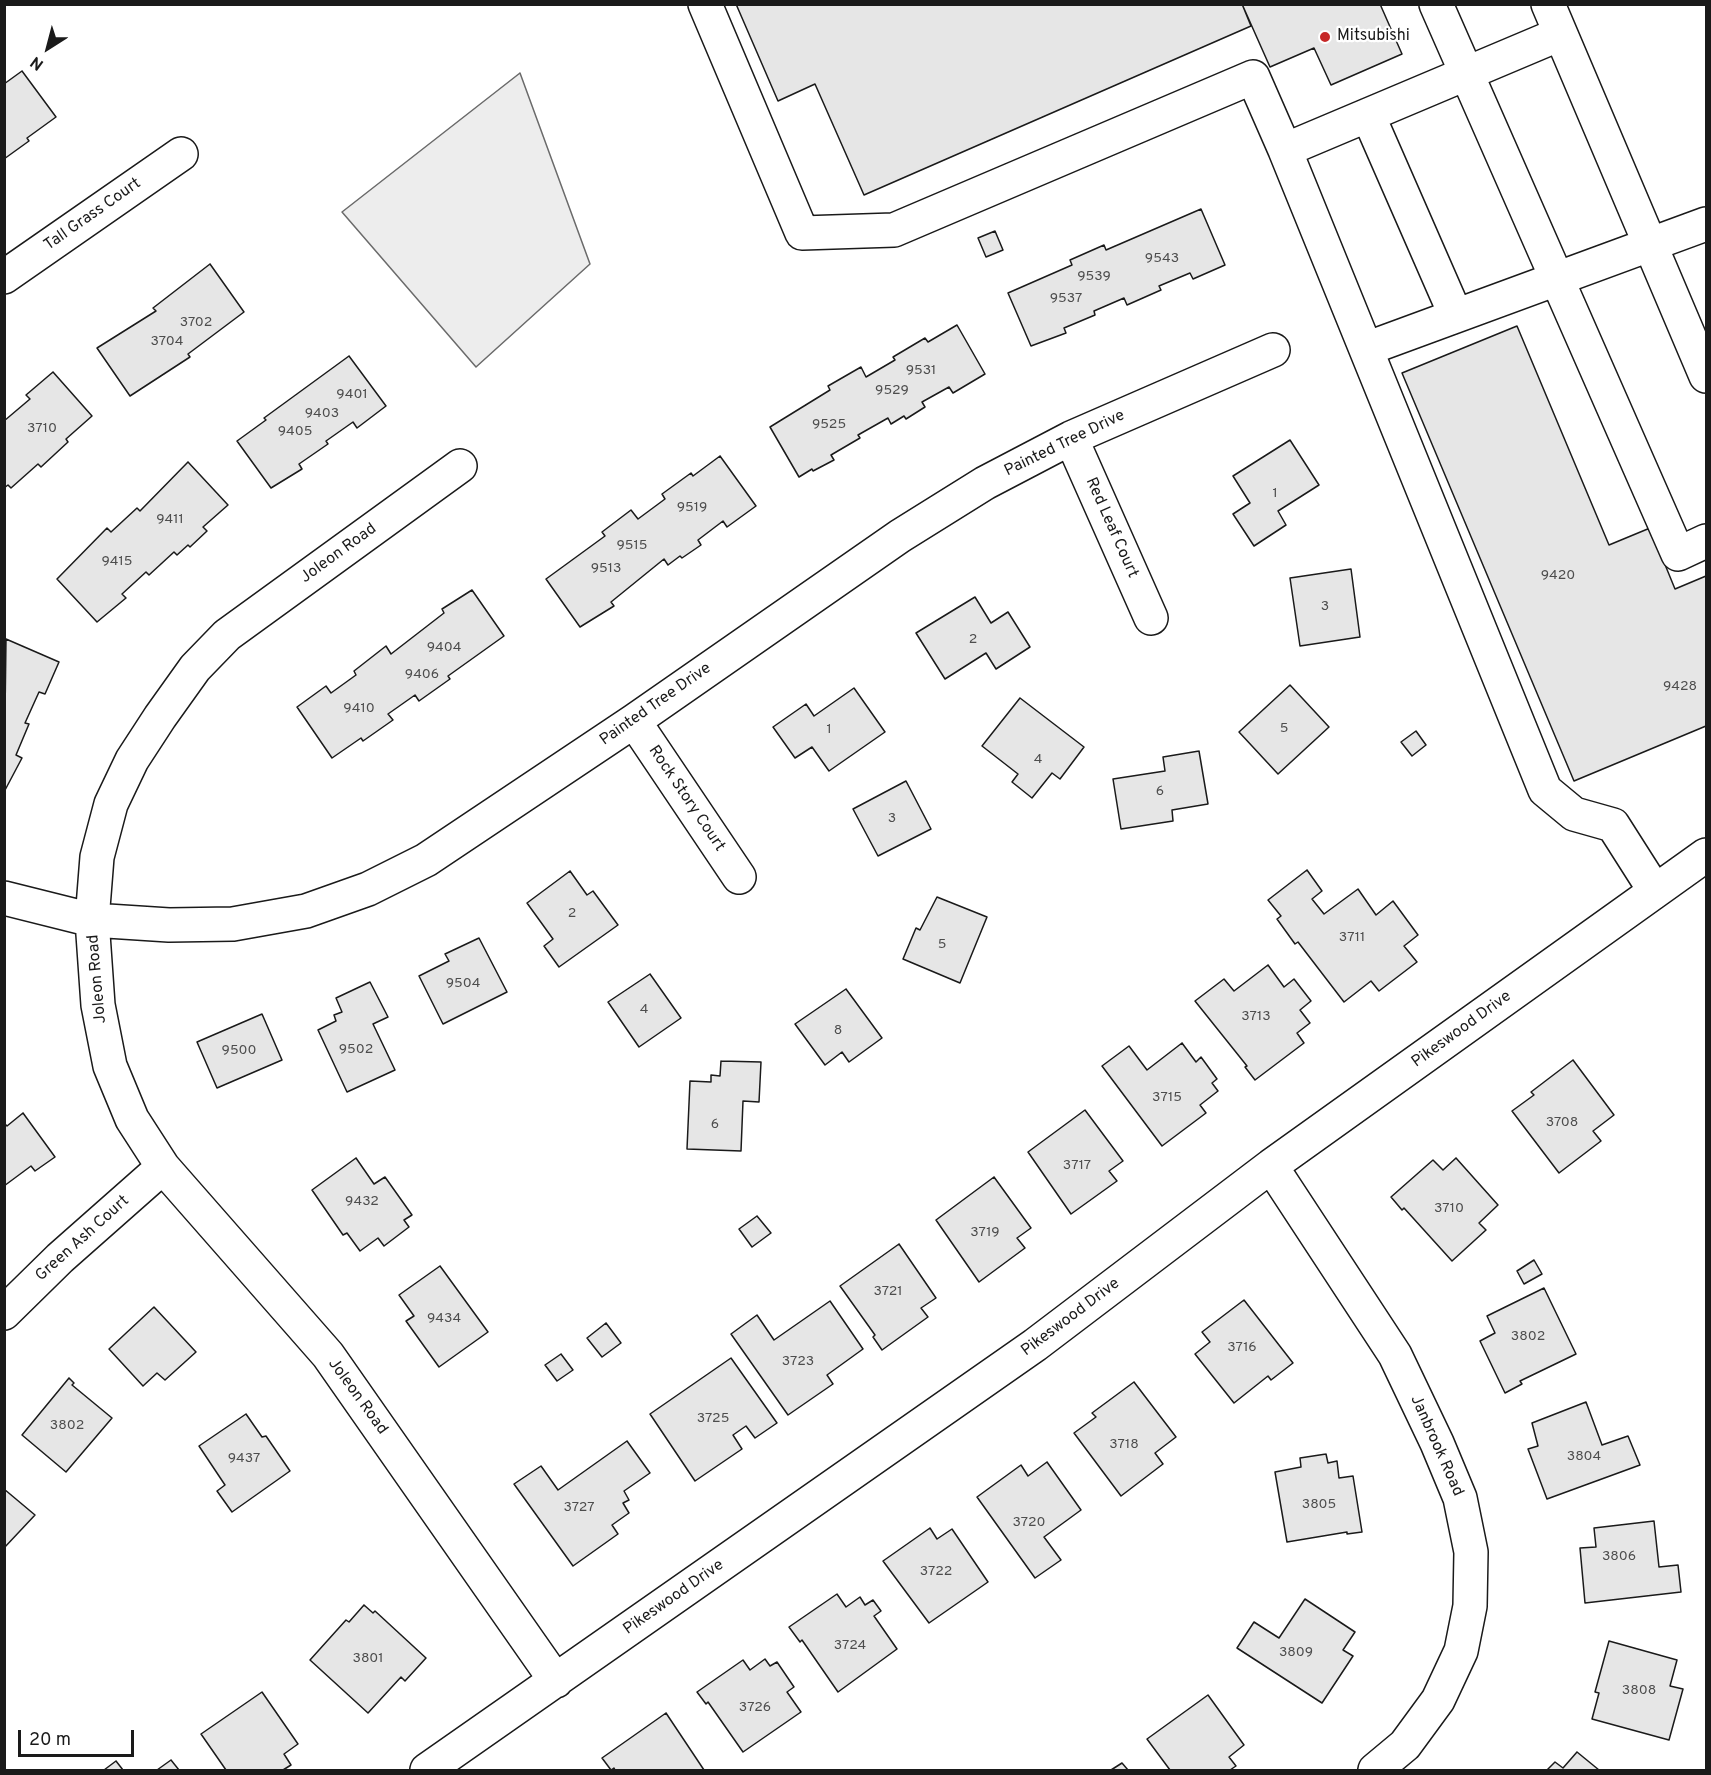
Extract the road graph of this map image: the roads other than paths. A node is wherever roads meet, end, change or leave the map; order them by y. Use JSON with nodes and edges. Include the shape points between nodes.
{"nodes":[{"id":1,"x":705,"y":4,"type":"edge"},
{"id":2,"x":1437,"y":4,"type":"edge"},
{"id":3,"x":1554,"y":19,"type":"edge"},
{"id":4,"x":1467,"y":74,"type":"junction"},
{"id":5,"x":1368,"y":115,"type":"junction"},
{"id":6,"x":1285,"y":150,"type":"junction"},
{"id":7,"x":181,"y":154,"type":"dead end"},
{"id":8,"x":1707,"y":224,"type":"edge"},
{"id":9,"x":1650,"y":245,"type":"junction"},
{"id":10,"x":4,"y":277,"type":"edge"},
{"id":11,"x":1557,"y":278,"type":"junction"},
{"id":12,"x":1456,"y":316,"type":"junction"},
{"id":13,"x":1366,"y":349,"type":"junction"},
{"id":14,"x":1273,"y":350,"type":"dead end"},
{"id":15,"x":1707,"y":376,"type":"edge"},
{"id":16,"x":1071,"y":438,"type":"junction"},
{"id":17,"x":460,"y":466,"type":"dead end"},
{"id":18,"x":1707,"y":541,"type":"edge"},
{"id":19,"x":1151,"y":618,"type":"dead end"},
{"id":20,"x":634,"y":721,"type":"junction"},
{"id":21,"x":1707,"y":855,"type":"edge"},
{"id":22,"x":739,"y":877,"type":"dead end"},
{"id":23,"x":1655,"y":891,"type":"junction"},
{"id":24,"x":4,"y":898,"type":"edge"},
{"id":25,"x":93,"y":920,"type":"junction"},
{"id":26,"x":163,"y":1167,"type":"junction"},
{"id":27,"x":1271,"y":1167,"type":"junction"},
{"id":28,"x":4,"y":1312,"type":"edge"},
{"id":29,"x":556,"y":1681,"type":"junction"},
{"id":30,"x":427,"y":1770,"type":"edge"},
{"id":31,"x":1375,"y":1770,"type":"edge"}],
"edges":[{"from":1,"to":6,"type":"street","via":[[802,233],[894,230],[1253,77]]},
{"from":2,"to":4,"type":"street"},
{"from":3,"to":4,"type":"street"},
{"from":3,"to":9,"type":"street"},
{"from":4,"to":5,"type":"street"},
{"from":4,"to":11,"type":"street"},
{"from":5,"to":6,"type":"street"},
{"from":5,"to":12,"type":"street"},
{"from":6,"to":13,"type":"street"},
{"from":7,"to":10,"type":"street","name":"Tall Grass Court"},
{"from":8,"to":9,"type":"street"},
{"from":9,"to":11,"type":"street"},
{"from":9,"to":15,"type":"street"},
{"from":11,"to":12,"type":"street"},
{"from":11,"to":18,"type":"street","via":[[1678,554]]},
{"from":12,"to":13,"type":"street"},
{"from":13,"to":23,"type":"street","via":[[1545,790],[1574,814],[1613,825]]},
{"from":14,"to":16,"type":"street","name":"Painted Tree Drive"},
{"from":16,"to":19,"type":"street","name":"Red Leaf Court"},
{"from":16,"to":20,"type":"street","name":"Painted Tree Drive","via":[[985,483],[900,536]]},
{"from":17,"to":25,"type":"street","name":"Joleon Road","via":[[227,635],[195,668],[132,760],[111,804],[97,857]]},
{"from":20,"to":22,"type":"street","name":"Rock Story Court"},
{"from":20,"to":25,"type":"street","name":"Painted Tree Drive","via":[[426,860],[368,889],[306,911],[233,924]]},
{"from":21,"to":23,"type":"street","name":"Pikeswood Drive"},
{"from":23,"to":27,"type":"street","name":"Pikeswood Drive"},
{"from":24,"to":25,"type":"street","name":"Painted Tree Drive"},
{"from":25,"to":26,"type":"street","name":"Joleon Road","via":[[98,1005],[110,1066],[132,1119]]},
{"from":26,"to":28,"type":"street","name":"Green Ash Court"},
{"from":26,"to":29,"type":"street","name":"Joleon Road","via":[[328,1355]]},
{"from":27,"to":29,"type":"street","name":"Pikeswood Drive","via":[[1035,1345]]},
{"from":27,"to":31,"type":"street","name":"Janbrook Road","via":[[1395,1355],[1460,1498],[1472,1552],[1470,1606],[1461,1652],[1438,1700],[1405,1745]]},
{"from":29,"to":30,"type":"street","name":"Pikeswood Drive"}]}
